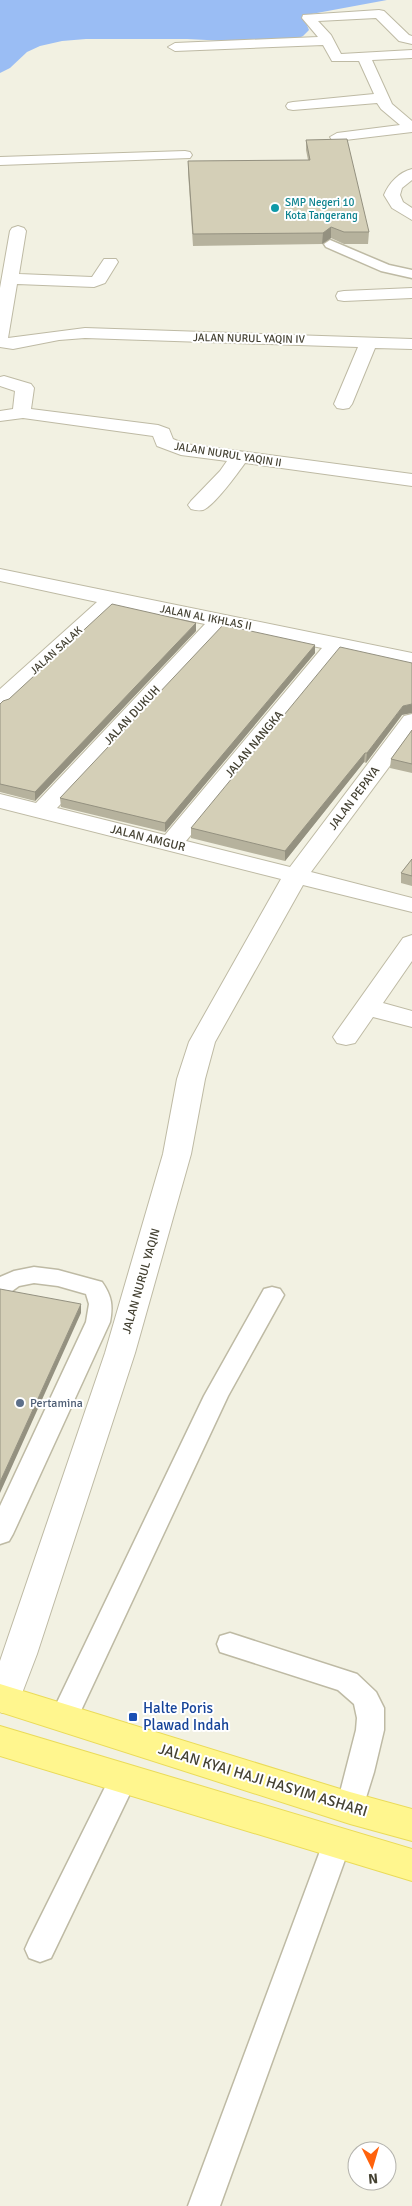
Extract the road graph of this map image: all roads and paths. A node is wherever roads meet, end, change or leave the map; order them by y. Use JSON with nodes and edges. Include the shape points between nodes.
{"nodes":[{"id":1,"x":412,"y":40,"type":"edge"},
{"id":2,"x":328,"y":41,"type":"junction"},
{"id":3,"x":175,"y":46,"type":"dead end"},
{"id":4,"x":412,"y":54,"type":"edge"},
{"id":5,"x":364,"y":58,"type":"junction"},
{"id":6,"x":334,"y":88,"type":"dead end"},
{"id":7,"x":381,"y":98,"type":"junction"},
{"id":8,"x":344,"y":100,"type":"junction"},
{"id":9,"x":292,"y":106,"type":"dead end"},
{"id":10,"x":412,"y":110,"type":"edge"},
{"id":11,"x":395,"y":112,"type":"junction"},
{"id":12,"x":412,"y":128,"type":"edge"},
{"id":13,"x":337,"y":137,"type":"edge"},
{"id":14,"x":185,"y":154,"type":"dead end"},
{"id":15,"x":0,"y":161,"type":"edge"},
{"id":16,"x":412,"y":173,"type":"edge"},
{"id":17,"x":412,"y":215,"type":"edge"},
{"id":18,"x":18,"y":230,"type":"dead end"},
{"id":19,"x":330,"y":244,"type":"edge"},
{"id":20,"x":7,"y":260,"type":"edge"},
{"id":21,"x":110,"y":262,"type":"dead end"},
{"id":22,"x":412,"y":274,"type":"edge"},
{"id":23,"x":11,"y":279,"type":"junction"},
{"id":24,"x":412,"y":293,"type":"edge"},
{"id":25,"x":344,"y":296,"type":"dead end"},
{"id":26,"x":0,"y":336,"type":"edge"},
{"id":27,"x":0,"y":340,"type":"edge"},
{"id":28,"x":369,"y":342,"type":"junction"},
{"id":29,"x":412,"y":344,"type":"edge"},
{"id":30,"x":2,"y":376,"type":"edge"},
{"id":31,"x":343,"y":404,"type":"dead end"},
{"id":32,"x":23,"y":413,"type":"junction"},
{"id":33,"x":0,"y":416,"type":"edge"},
{"id":34,"x":240,"y":456,"type":"junction"},
{"id":35,"x":412,"y":480,"type":"edge"},
{"id":36,"x":198,"y":505,"type":"dead end"},
{"id":37,"x":0,"y":574,"type":"edge"},
{"id":38,"x":112,"y":599,"type":"junction"},
{"id":39,"x":221,"y":620,"type":"junction"},
{"id":40,"x":336,"y":644,"type":"junction"},
{"id":41,"x":412,"y":659,"type":"edge"},
{"id":42,"x":5,"y":691,"type":"edge"},
{"id":43,"x":412,"y":721,"type":"edge"},
{"id":44,"x":0,"y":801,"type":"edge"},
{"id":45,"x":42,"y":811,"type":"junction"},
{"id":46,"x":171,"y":843,"type":"junction"},
{"id":47,"x":296,"y":875,"type":"junction"},
{"id":48,"x":412,"y":905,"type":"edge"},
{"id":49,"x":412,"y":943,"type":"edge"},
{"id":50,"x":367,"y":1007,"type":"junction"},
{"id":51,"x":412,"y":1019,"type":"edge"},
{"id":52,"x":346,"y":1037,"type":"dead end"},
{"id":53,"x":0,"y":1288,"type":"edge"},
{"id":54,"x":272,"y":1296,"type":"dead end"},
{"id":55,"x":0,"y":1534,"type":"edge"},
{"id":56,"x":230,"y":1644,"type":"dead end"},
{"id":57,"x":2,"y":1698,"type":"edge"},
{"id":58,"x":64,"y":1717,"type":"junction"},
{"id":59,"x":0,"y":1741,"type":"edge"},
{"id":60,"x":123,"y":1779,"type":"junction"},
{"id":61,"x":350,"y":1808,"type":"junction"},
{"id":62,"x":412,"y":1825,"type":"edge"},
{"id":63,"x":337,"y":1843,"type":"junction"},
{"id":64,"x":412,"y":1865,"type":"edge"},
{"id":65,"x":40,"y":1949,"type":"dead end"},
{"id":66,"x":204,"y":2206,"type":"edge"}],
"edges":[{"from":1,"to":2,"type":"street","via":[[404,38],[379,14],[308,17]]},
{"from":2,"to":3,"type":"street"},
{"from":2,"to":5,"type":"street","via":[[338,58]]},
{"from":4,"to":5,"type":"street"},
{"from":5,"to":7,"type":"street"},
{"from":6,"to":8,"type":"street"},
{"from":7,"to":8,"type":"street"},
{"from":7,"to":11,"type":"street"},
{"from":8,"to":9,"type":"street"},
{"from":10,"to":11,"type":"street"},
{"from":11,"to":12,"type":"street"},
{"from":12,"to":13,"type":"street"},
{"from":14,"to":15,"type":"street"},
{"from":16,"to":17,"type":"street","via":[[395,186],[392,195],[397,204]]},
{"from":18,"to":20,"type":"street"},
{"from":19,"to":22,"type":"lane","via":[[385,268]]},
{"from":20,"to":23,"type":"street"},
{"from":21,"to":23,"type":"street","via":[[99,280],[94,282]]},
{"from":23,"to":26,"type":"street"},
{"from":24,"to":25,"type":"street"},
{"from":27,"to":28,"type":"street","name":"JALAN NURUL YAQIN IV","via":[[13,344],[85,333]]},
{"from":28,"to":29,"type":"street","name":"JALAN NURUL YAQIN IV"},
{"from":28,"to":31,"type":"street"},
{"from":30,"to":32,"type":"street","via":[[25,388]]},
{"from":32,"to":33,"type":"street","name":"JALAN NURUL YAQIN II"},
{"from":32,"to":34,"type":"street","name":"JALAN NURUL YAQIN II","via":[[158,432],[162,433],[164,442],[172,446]]},
{"from":34,"to":35,"type":"street","name":"JALAN NURUL YAQIN II"},
{"from":34,"to":36,"type":"street"},
{"from":37,"to":38,"type":"street","name":"JALAN AL IKHLAS II"},
{"from":38,"to":39,"type":"street","name":"JALAN AL IKHLAS II"},
{"from":38,"to":42,"type":"street","name":"JALAN SALAK"},
{"from":39,"to":40,"type":"street","name":"JALAN AL IKHLAS II"},
{"from":39,"to":45,"type":"street","name":"JALAN DUKUH"},
{"from":40,"to":41,"type":"street","name":"JALAN AL IKHLAS II"},
{"from":40,"to":46,"type":"street","name":"JALAN NANGKA"},
{"from":43,"to":47,"type":"street","name":"JALAN PEPAYA"},
{"from":44,"to":45,"type":"street","name":"JALAN AMGUR"},
{"from":45,"to":46,"type":"street","name":"JALAN AMGUR"},
{"from":46,"to":47,"type":"street","name":"JALAN AMGUR"},
{"from":47,"to":48,"type":"street","name":"JALAN AMGUR"},
{"from":47,"to":57,"type":"street","name":"JALAN NURUL YAQIN","via":[[202,1042],[191,1079],[177,1154],[120,1353],[20,1654]]},
{"from":49,"to":50,"type":"street"},
{"from":50,"to":51,"type":"street"},
{"from":50,"to":52,"type":"street"},
{"from":53,"to":55,"type":"lane","via":[[19,1276],[35,1274],[94,1288],[101,1300],[98,1322]]},
{"from":54,"to":58,"type":"lane","via":[[216,1396]]},
{"from":56,"to":61,"type":"lane","via":[[347,1682],[363,1694],[370,1707],[370,1723]]},
{"from":57,"to":58,"type":"main road","name":"JALAN KYAI HAJI HASYIM ASHARI"},
{"from":58,"to":61,"type":"main road","name":"JALAN KYAI HAJI HASYIM ASHARI"},
{"from":59,"to":60,"type":"main road"},
{"from":60,"to":63,"type":"main road"},
{"from":60,"to":65,"type":"lane"},
{"from":61,"to":62,"type":"main road","name":"JALAN KYAI HAJI HASYIM ASHARI"},
{"from":61,"to":63,"type":"main road"},
{"from":63,"to":64,"type":"main road"},
{"from":63,"to":66,"type":"lane"}]}
